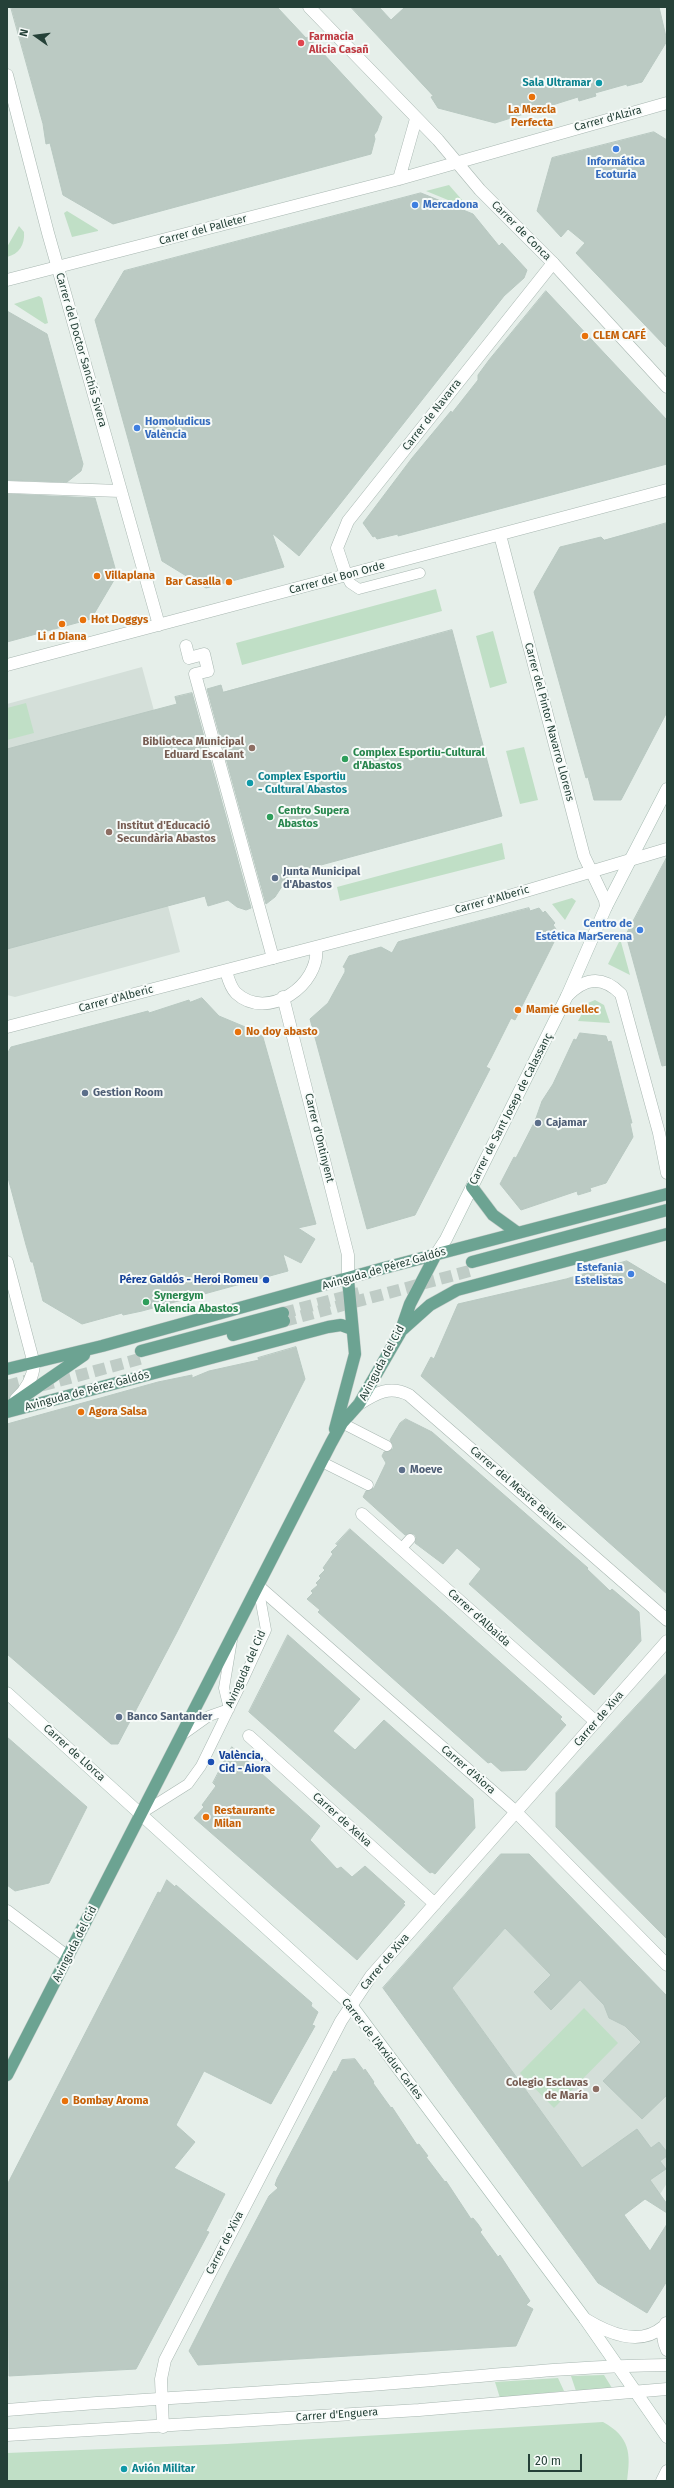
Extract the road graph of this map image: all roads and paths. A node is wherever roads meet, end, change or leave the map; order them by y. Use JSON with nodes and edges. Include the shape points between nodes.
{"nodes":[{"id":1,"x":309,"y":7,"type":"edge"},
{"id":2,"x":7,"y":75,"type":"edge"},
{"id":3,"x":10,"y":95,"type":"edge"},
{"id":4,"x":667,"y":103,"type":"edge"},
{"id":5,"x":416,"y":119,"type":"junction"},
{"id":6,"x":456,"y":162,"type":"junction"},
{"id":7,"x":400,"y":179,"type":"junction"},
{"id":8,"x":553,"y":263,"type":"junction"},
{"id":9,"x":58,"y":267,"type":"junction"},
{"id":10,"x":7,"y":280,"type":"edge"},
{"id":11,"x":667,"y":387,"type":"edge"},
{"id":12,"x":7,"y":487,"type":"edge"},
{"id":13,"x":667,"y":490,"type":"edge"},
{"id":14,"x":120,"y":491,"type":"junction"},
{"id":15,"x":500,"y":535,"type":"junction"},
{"id":16,"x":420,"y":573,"type":"dead end"},
{"id":17,"x":346,"y":575,"type":"junction"},
{"id":18,"x":159,"y":625,"type":"junction"},
{"id":19,"x":186,"y":646,"type":"dead end"},
{"id":20,"x":7,"y":665,"type":"edge"},
{"id":21,"x":667,"y":789,"type":"edge"},
{"id":22,"x":667,"y":849,"type":"edge"},
{"id":23,"x":630,"y":861,"type":"junction"},
{"id":24,"x":591,"y":871,"type":"junction"},
{"id":25,"x":606,"y":907,"type":"junction"},
{"id":26,"x":316,"y":947,"type":"junction"},
{"id":27,"x":273,"y":958,"type":"junction"},
{"id":28,"x":226,"y":970,"type":"junction"},
{"id":29,"x":567,"y":996,"type":"junction"},
{"id":30,"x":283,"y":997,"type":"junction"},
{"id":31,"x":7,"y":1027,"type":"edge"},
{"id":32,"x":667,"y":1173,"type":"edge"},
{"id":33,"x":472,"y":1187,"type":"junction"},
{"id":34,"x":667,"y":1194,"type":"edge"},
{"id":35,"x":667,"y":1210,"type":"edge"},
{"id":36,"x":667,"y":1218,"type":"edge"},
{"id":37,"x":518,"y":1232,"type":"junction"},
{"id":38,"x":667,"y":1234,"type":"edge"},
{"id":39,"x":435,"y":1256,"type":"junction"},
{"id":40,"x":7,"y":1262,"type":"edge"},
{"id":41,"x":348,"y":1279,"type":"junction"},
{"id":42,"x":284,"y":1317,"type":"tunnel mouth"},
{"id":43,"x":352,"y":1328,"type":"junction"},
{"id":44,"x":400,"y":1332,"type":"junction"},
{"id":45,"x":102,"y":1346,"type":"junction"},
{"id":46,"x":142,"y":1355,"type":"tunnel mouth"},
{"id":47,"x":34,"y":1364,"type":"junction"},
{"id":48,"x":7,"y":1369,"type":"edge"},
{"id":49,"x":360,"y":1404,"type":"junction"},
{"id":50,"x":9,"y":1408,"type":"edge"},
{"id":51,"x":342,"y":1423,"type":"junction"},
{"id":52,"x":331,"y":1443,"type":"junction"},
{"id":53,"x":387,"y":1446,"type":"dead end"},
{"id":54,"x":322,"y":1462,"type":"junction"},
{"id":55,"x":368,"y":1485,"type":"dead end"},
{"id":56,"x":362,"y":1514,"type":"dead end"},
{"id":57,"x":410,"y":1539,"type":"dead end"},
{"id":58,"x":401,"y":1549,"type":"junction"},
{"id":59,"x":258,"y":1586,"type":"junction"},
{"id":60,"x":667,"y":1620,"type":"edge"},
{"id":61,"x":233,"y":1634,"type":"junction"},
{"id":62,"x":667,"y":1641,"type":"edge"},
{"id":63,"x":7,"y":1693,"type":"edge"},
{"id":64,"x":229,"y":1709,"type":"junction"},
{"id":65,"x":596,"y":1722,"type":"junction"},
{"id":66,"x":181,"y":1736,"type":"junction"},
{"id":67,"x":249,"y":1736,"type":"dead end"},
{"id":68,"x":516,"y":1812,"type":"junction"},
{"id":69,"x":142,"y":1813,"type":"junction"},
{"id":70,"x":435,"y":1904,"type":"junction"},
{"id":71,"x":7,"y":1911,"type":"edge"},
{"id":72,"x":68,"y":1957,"type":"junction"},
{"id":73,"x":667,"y":1965,"type":"edge"},
{"id":74,"x":351,"y":2005,"type":"junction"},
{"id":75,"x":7,"y":2075,"type":"edge"},
{"id":76,"x":585,"y":2319,"type":"junction"},
{"id":77,"x":665,"y":2324,"type":"edge"},
{"id":78,"x":667,"y":2350,"type":"edge"},
{"id":79,"x":667,"y":2365,"type":"edge"},
{"id":80,"x":618,"y":2366,"type":"junction"},
{"id":81,"x":667,"y":2389,"type":"edge"},
{"id":82,"x":638,"y":2392,"type":"junction"},
{"id":83,"x":161,"y":2397,"type":"junction"},
{"id":84,"x":7,"y":2410,"type":"edge"},
{"id":85,"x":163,"y":2427,"type":"junction"},
{"id":86,"x":7,"y":2435,"type":"edge"},
{"id":87,"x":667,"y":2437,"type":"edge"},
{"id":88,"x":667,"y":2471,"type":"edge"},
{"id":89,"x":662,"y":2481,"type":"edge"}],
"edges":[{"from":1,"to":5,"type":"street","name":"Carrer de Conca"},
{"from":2,"to":3,"type":"street","name":"Carrer del Doctor Sanchís Sivera"},
{"from":3,"to":9,"type":"street","name":"Carrer del Doctor Sanchís Sivera"},
{"from":4,"to":6,"type":"street","name":"Carrer d'Alzira"},
{"from":5,"to":6,"type":"street","name":"Carrer de Conca"},
{"from":5,"to":7,"type":"street"},
{"from":6,"to":7,"type":"street","name":"Carrer del Palleter"},
{"from":6,"to":8,"type":"street","name":"Carrer de Conca","via":[[507,219]]},
{"from":7,"to":9,"type":"street","name":"Carrer del Palleter"},
{"from":8,"to":11,"type":"street","name":"Carrer de Conca"},
{"from":8,"to":17,"type":"street","name":"Carrer de Navarra","via":[[348,521],[337,548]]},
{"from":9,"to":10,"type":"street","name":"Carrer del Palleter"},
{"from":9,"to":14,"type":"street","name":"Carrer del Doctor Sanchís Sivera"},
{"from":12,"to":14,"type":"street"},
{"from":13,"to":15,"type":"street","name":"Carrer del Bon Orde"},
{"from":14,"to":18,"type":"street","name":"Carrer del Doctor Sanchís Sivera"},
{"from":15,"to":17,"type":"street","name":"Carrer del Bon Orde"},
{"from":15,"to":24,"type":"street","name":"Carrer del Pintor Navarro Llorens","via":[[584,856]]},
{"from":16,"to":17,"type":"lane","via":[[358,589],[350,583]]},
{"from":17,"to":18,"type":"street","name":"Carrer del Bon Orde"},
{"from":18,"to":20,"type":"street","name":"Carrer del Bon Orde"},
{"from":19,"to":27,"type":"street","via":[[189,658],[204,654],[208,671],[195,674]]},
{"from":21,"to":23,"type":"street","name":"Carrer de Sant Josep de Calassanç"},
{"from":22,"to":23,"type":"street","name":"Carrer d'Alberic"},
{"from":23,"to":24,"type":"street","name":"Carrer d'Alberic"},
{"from":23,"to":25,"type":"street","name":"Carrer de Sant Josep de Calassanç"},
{"from":24,"to":25,"type":"street","name":"Carrer del Pintor Navarro Llorens","via":[[603,894]]},
{"from":24,"to":26,"type":"street","name":"Carrer d'Alberic","via":[[489,902]]},
{"from":25,"to":29,"type":"street","name":"Carrer de Sant Josep de Calassanç"},
{"from":26,"to":27,"type":"street","name":"Carrer d'Alberic"},
{"from":26,"to":30,"type":"street","via":[[317,956],[308,980],[296,992]]},
{"from":27,"to":28,"type":"street","name":"Carrer d'Alberic"},
{"from":28,"to":30,"type":"street","via":[[235,992],[245,999],[263,1002]]},
{"from":28,"to":31,"type":"street","name":"Carrer d'Alberic"},
{"from":29,"to":32,"type":"street","via":[[579,984],[601,981],[612,985],[621,994],[659,1133]]},
{"from":29,"to":33,"type":"street","name":"Carrer de Sant Josep de Calassanç"},
{"from":30,"to":41,"type":"street","name":"Carrer d'Ontinyent","via":[[348,1255]]},
{"from":33,"to":37,"type":"main road","via":[[493,1215]]},
{"from":33,"to":39,"type":"street","name":"Carrer de Sant Josep de Calassanç"},
{"from":34,"to":37,"type":"main road","name":"Avinguda de Pérez Galdós"},
{"from":35,"to":36,"type":"main road","via":[[472,1266]]},
{"from":37,"to":39,"type":"main road","name":"Avinguda de Pérez Galdós"},
{"from":38,"to":44,"type":"main road","via":[[457,1290],[430,1304]]},
{"from":39,"to":41,"type":"main road","name":"Avinguda de Pérez Galdós"},
{"from":39,"to":44,"type":"main road","name":"Avinguda del Cid","via":[[410,1304]]},
{"from":40,"to":47,"type":"street"},
{"from":41,"to":43,"type":"main road","name":"Avinguda del Cid"},
{"from":41,"to":45,"type":"main road","name":"Avinguda de Pérez Galdós"},
{"from":42,"to":46,"type":"main road"},
{"from":43,"to":50,"type":"main road","name":"Avinguda de Pérez Galdós","via":[[341,1324],[328,1327]]},
{"from":43,"to":52,"type":"main road","name":"Avinguda del Cid","via":[[356,1354]]},
{"from":44,"to":49,"type":"main road","name":"Avinguda del Cid"},
{"from":45,"to":47,"type":"main road","name":"Avinguda de Pérez Galdós"},
{"from":45,"to":50,"type":"main road","name":"Avinguda de Pérez Galdós","via":[[75,1360]]},
{"from":47,"to":48,"type":"main road","name":"Avinguda de Pérez Galdós"},
{"from":47,"to":50,"type":"street","via":[[34,1372],[24,1391]]},
{"from":49,"to":51,"type":"main road","name":"Avinguda del Cid"},
{"from":49,"to":60,"type":"street","name":"Carrer del Mestre Bellver","via":[[383,1391],[401,1390],[410,1395]]},
{"from":51,"to":52,"type":"main road","name":"Avinguda del Cid"},
{"from":51,"to":53,"type":"lane"},
{"from":52,"to":54,"type":"main road","name":"Avinguda del Cid"},
{"from":54,"to":55,"type":"lane"},
{"from":54,"to":59,"type":"main road","name":"Avinguda del Cid"},
{"from":56,"to":58,"type":"street","name":"Carrer d'Albaida"},
{"from":57,"to":58,"type":"lane"},
{"from":58,"to":65,"type":"street","name":"Carrer d'Albaida"},
{"from":59,"to":61,"type":"main road","name":"Avinguda del Cid"},
{"from":59,"to":64,"type":"lane","name":"Avinguda del Cid","via":[[266,1630]]},
{"from":59,"to":68,"type":"street","name":"Carrer d'Aiora"},
{"from":61,"to":64,"type":"lane","via":[[224,1688]]},
{"from":61,"to":66,"type":"main road","name":"Avinguda del Cid"},
{"from":62,"to":65,"type":"street","name":"Carrer de Xiva"},
{"from":63,"to":69,"type":"street","name":"Carrer de Llorca"},
{"from":64,"to":66,"type":"lane","via":[[209,1716]]},
{"from":64,"to":69,"type":"lane","name":"Avinguda del Cid","via":[[201,1766],[188,1784]]},
{"from":65,"to":68,"type":"street","name":"Carrer de Xiva"},
{"from":66,"to":69,"type":"main road","name":"Avinguda del Cid"},
{"from":67,"to":70,"type":"street","name":"Carrer de Xelva"},
{"from":68,"to":70,"type":"street","name":"Carrer de Xiva"},
{"from":68,"to":73,"type":"street","name":"Carrer d'Aiora"},
{"from":69,"to":72,"type":"main road","name":"Avinguda del Cid"},
{"from":69,"to":74,"type":"street","name":"Carrer de l'Arxiduc Carles"},
{"from":70,"to":74,"type":"street","name":"Carrer de Xiva","via":[[371,1976]]},
{"from":71,"to":72,"type":"street"},
{"from":72,"to":75,"type":"main road","name":"Avinguda del Cid"},
{"from":74,"to":76,"type":"street","name":"Carrer de l'Arxiduc Carles"},
{"from":74,"to":83,"type":"street","name":"Carrer de Xiva","via":[[333,2034],[165,2360]]},
{"from":76,"to":77,"type":"street","name":"Carrer de l'Arxiduc Carles","via":[[623,2336],[652,2335]]},
{"from":76,"to":80,"type":"street","name":"Carrer de l'Arxiduc Carles"},
{"from":77,"to":78,"type":"street","via":[[663,2340]]},
{"from":79,"to":80,"type":"street"},
{"from":80,"to":82,"type":"street","name":"Carrer de l'Arxiduc Carles"},
{"from":80,"to":83,"type":"street"},
{"from":81,"to":82,"type":"street","name":"Carrer d'Enguera"},
{"from":82,"to":85,"type":"street","name":"Carrer d'Enguera"},
{"from":82,"to":87,"type":"street","name":"Carrer de l'Arxiduc Carles"},
{"from":83,"to":84,"type":"street"},
{"from":83,"to":85,"type":"street","name":"Carrer de Xiva"},
{"from":85,"to":86,"type":"street","name":"Carrer d'Enguera"},
{"from":88,"to":89,"type":"street"}]}
